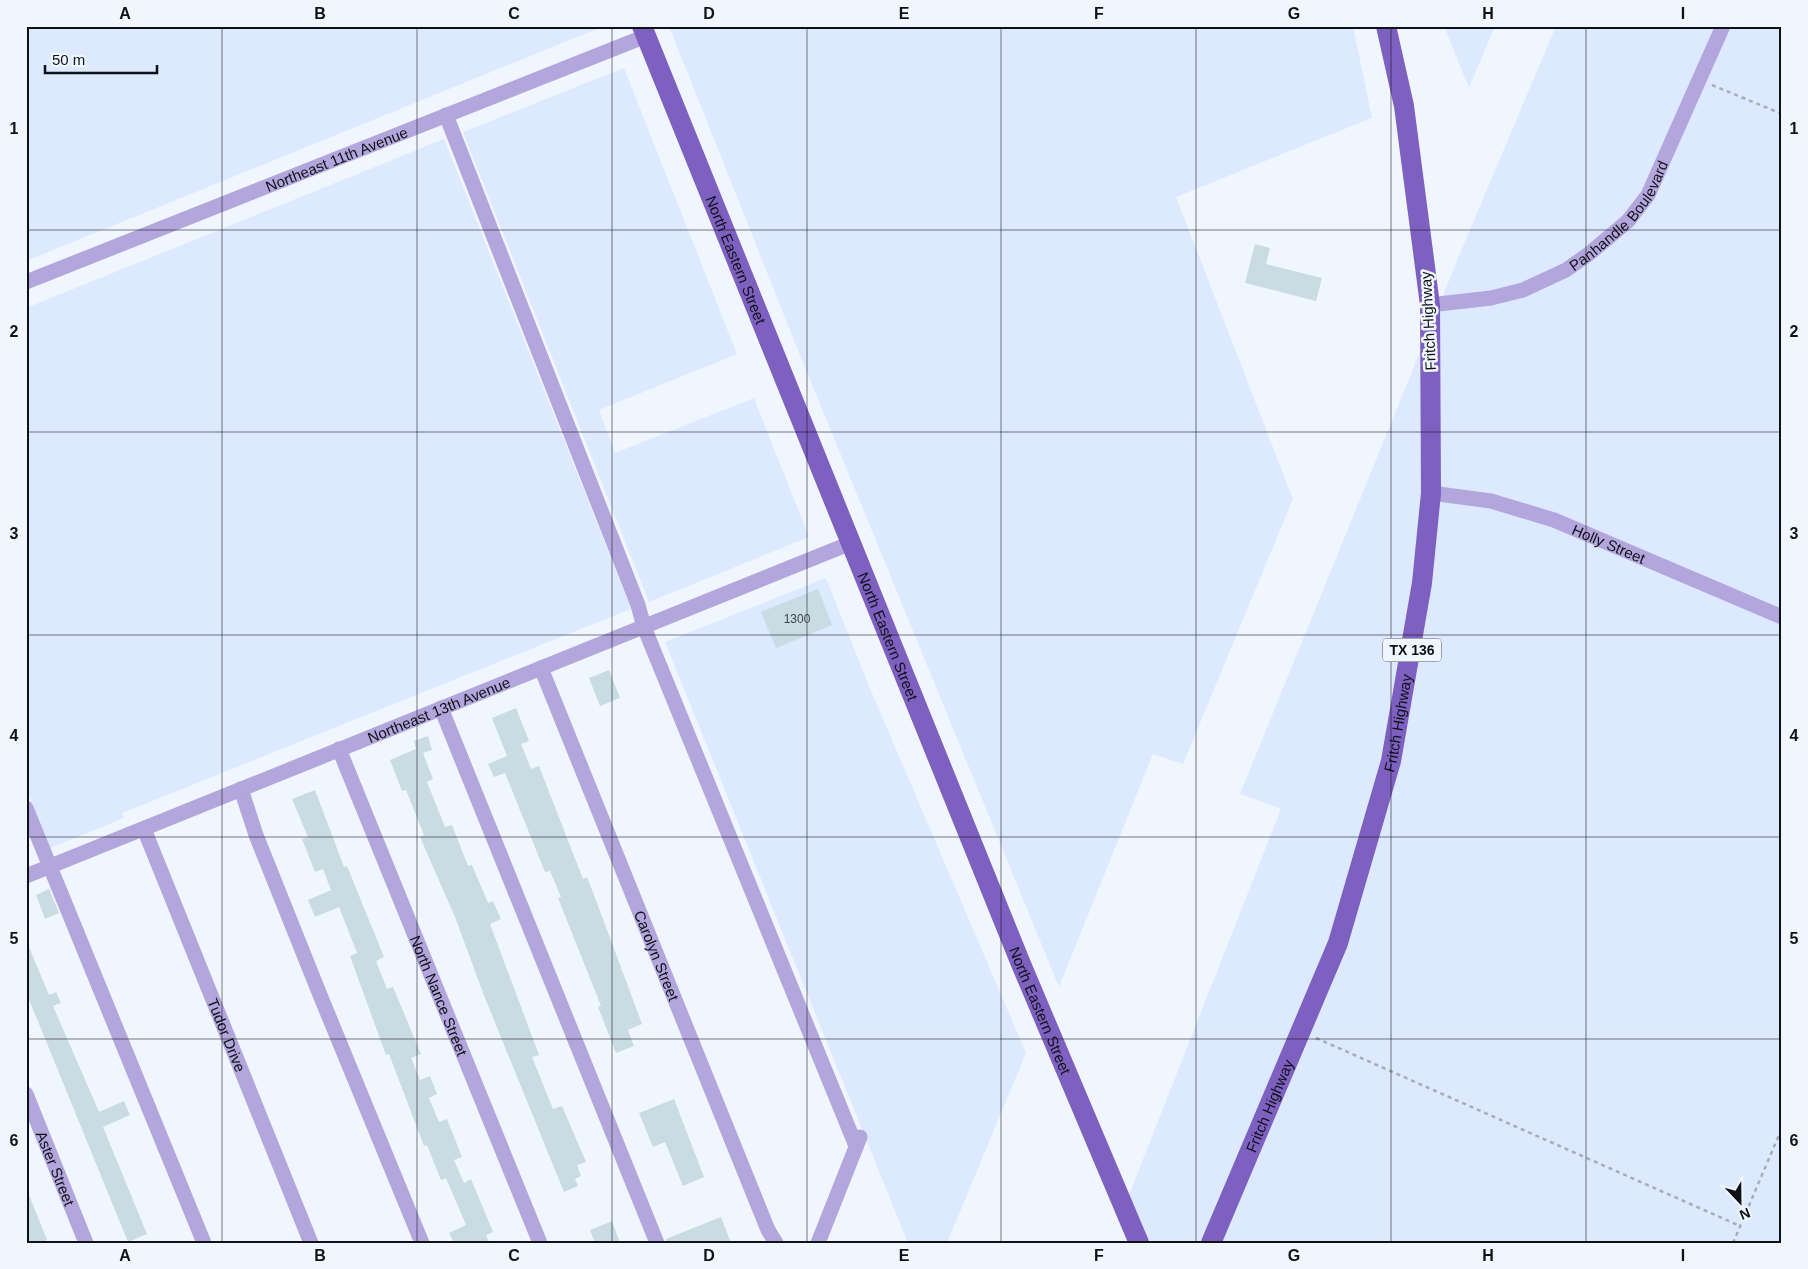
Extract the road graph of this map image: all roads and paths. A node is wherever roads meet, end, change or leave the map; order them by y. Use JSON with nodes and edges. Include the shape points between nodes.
{"nodes":[{"id":1,"x":1386,"y":26,"type":"edge"},
{"id":2,"x":1722,"y":26,"type":"edge"},
{"id":3,"x":644,"y":31,"type":"edge"},
{"id":4,"x":1700,"y":80,"type":"junction"},
{"id":5,"x":1782,"y":114,"type":"edge"},
{"id":6,"x":446,"y":115,"type":"junction"},
{"id":7,"x":26,"y":282,"type":"edge"},
{"id":8,"x":1430,"y":306,"type":"junction"},
{"id":9,"x":1431,"y":493,"type":"junction"},
{"id":10,"x":851,"y":542,"type":"junction"},
{"id":11,"x":1782,"y":617,"type":"edge"},
{"id":12,"x":644,"y":627,"type":"junction"},
{"id":13,"x":540,"y":668,"type":"junction"},
{"id":14,"x":441,"y":708,"type":"junction"},
{"id":15,"x":339,"y":749,"type":"junction"},
{"id":16,"x":241,"y":789,"type":"junction"},
{"id":17,"x":26,"y":808,"type":"edge"},
{"id":18,"x":144,"y":829,"type":"junction"},
{"id":19,"x":50,"y":867,"type":"junction"},
{"id":20,"x":26,"y":876,"type":"edge"},
{"id":21,"x":1300,"y":1030,"type":"junction"},
{"id":22,"x":26,"y":1094,"type":"edge"},
{"id":23,"x":1782,"y":1128,"type":"edge"},
{"id":24,"x":1740,"y":1226,"type":"junction"},
{"id":25,"x":86,"y":1243,"type":"edge"},
{"id":26,"x":204,"y":1243,"type":"edge"},
{"id":27,"x":311,"y":1243,"type":"edge"},
{"id":28,"x":422,"y":1243,"type":"edge"},
{"id":29,"x":540,"y":1243,"type":"edge"},
{"id":30,"x":657,"y":1243,"type":"edge"},
{"id":31,"x":776,"y":1243,"type":"edge"},
{"id":32,"x":818,"y":1243,"type":"edge"},
{"id":33,"x":1139,"y":1243,"type":"edge"},
{"id":34,"x":1211,"y":1243,"type":"edge"},
{"id":35,"x":1733,"y":1243,"type":"edge"}],
"edges":[{"from":1,"to":8,"type":"main road","name":"Fritch Highway","number":"TX 136","via":[[1404,106]]},
{"from":2,"to":4,"type":"street","name":"Panhandle Boulevard"},
{"from":3,"to":6,"type":"street","name":"Northeast 11th Avenue"},
{"from":3,"to":10,"type":"main road","name":"North Eastern Street"},
{"from":4,"to":5,"type":"path"},
{"from":4,"to":8,"type":"street","name":"Panhandle Boulevard","via":[[1648,195],[1628,220],[1590,253],[1566,270],[1523,290]]},
{"from":6,"to":7,"type":"street","name":"Northeast 11th Avenue"},
{"from":6,"to":12,"type":"street"},
{"from":8,"to":9,"type":"main road","name":"Fritch Highway","number":"TX 136"},
{"from":9,"to":11,"type":"street","name":"Holly Street","via":[[1491,502],[1554,520]]},
{"from":9,"to":21,"type":"main road","name":"Fritch Highway","number":"TX 136","via":[[1421,592],[1391,761],[1338,943]]},
{"from":10,"to":12,"type":"street","name":"Northeast 13th Avenue"},
{"from":10,"to":33,"type":"main road","name":"North Eastern Street","via":[[1021,964]]},
{"from":12,"to":13,"type":"street","name":"Northeast 13th Avenue"},
{"from":12,"to":32,"type":"street","via":[[858,1141]]},
{"from":13,"to":14,"type":"street","name":"Northeast 13th Avenue"},
{"from":13,"to":31,"type":"street","name":"Carolyn Street"},
{"from":14,"to":15,"type":"street","name":"Northeast 13th Avenue"},
{"from":14,"to":30,"type":"street"},
{"from":15,"to":16,"type":"street","name":"Northeast 13th Avenue"},
{"from":15,"to":29,"type":"street","name":"North Nance Street"},
{"from":16,"to":18,"type":"street","name":"Northeast 13th Avenue"},
{"from":16,"to":28,"type":"street","via":[[256,835]]},
{"from":17,"to":19,"type":"street"},
{"from":18,"to":19,"type":"street","name":"Northeast 13th Avenue"},
{"from":18,"to":27,"type":"street","name":"Tudor Drive"},
{"from":19,"to":20,"type":"street","name":"Northeast 13th Avenue"},
{"from":19,"to":26,"type":"street"},
{"from":21,"to":24,"type":"path"},
{"from":21,"to":34,"type":"main road","name":"Fritch Highway","number":"TX 136"},
{"from":22,"to":25,"type":"street","name":"Aster Street"},
{"from":23,"to":24,"type":"path"},
{"from":24,"to":35,"type":"path"}]}
